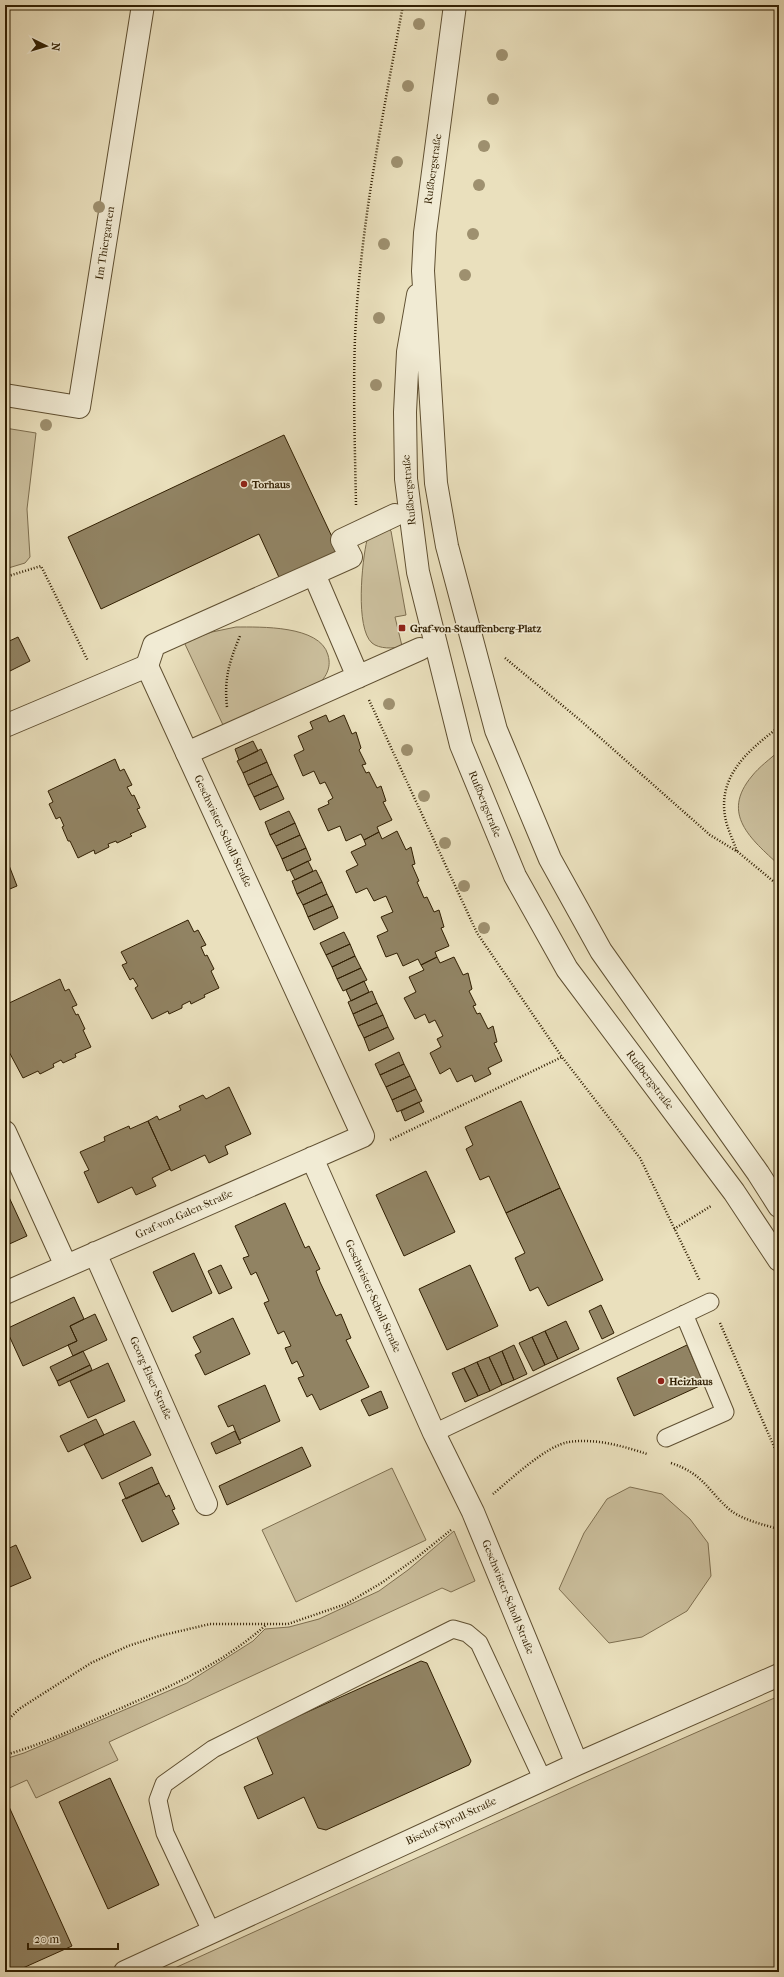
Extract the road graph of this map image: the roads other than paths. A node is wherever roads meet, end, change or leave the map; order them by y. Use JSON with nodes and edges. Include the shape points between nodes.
{"nodes":[{"id":1,"x":143,"y":5,"type":"edge"},
{"id":2,"x":455,"y":5,"type":"edge"},
{"id":3,"x":469,"y":5,"type":"edge"},
{"id":4,"x":448,"y":68,"type":"junction"},
{"id":5,"x":423,"y":270,"type":"junction"},
{"id":6,"x":5,"y":395,"type":"edge"},
{"id":7,"x":395,"y":515,"type":"dead end"},
{"id":8,"x":314,"y":574,"type":"junction"},
{"id":9,"x":420,"y":649,"type":"dead end"},
{"id":10,"x":147,"y":666,"type":"junction"},
{"id":11,"x":358,"y":677,"type":"junction"},
{"id":12,"x":5,"y":726,"type":"edge"},
{"id":13,"x":187,"y":753,"type":"junction"},
{"id":14,"x":5,"y":1132,"type":"edge"},
{"id":15,"x":363,"y":1136,"type":"joint"},
{"id":16,"x":312,"y":1158,"type":"junction"},
{"id":17,"x":779,"y":1206,"type":"edge"},
{"id":18,"x":95,"y":1253,"type":"junction"},
{"id":19,"x":779,"y":1260,"type":"edge"},
{"id":20,"x":66,"y":1266,"type":"junction"},
{"id":21,"x":5,"y":1293,"type":"edge"},
{"id":22,"x":710,"y":1302,"type":"road end"},
{"id":23,"x":684,"y":1314,"type":"junction"},
{"id":24,"x":434,"y":1433,"type":"junction"},
{"id":25,"x":666,"y":1438,"type":"dead end"},
{"id":26,"x":206,"y":1504,"type":"dead end"},
{"id":27,"x":779,"y":1675,"type":"edge"},
{"id":28,"x":576,"y":1764,"type":"junction"},
{"id":29,"x":542,"y":1780,"type":"junction"},
{"id":30,"x":211,"y":1931,"type":"junction"},
{"id":31,"x":125,"y":1972,"type":"edge"}],
"edges":[{"from":1,"to":6,"type":"street","name":"Im Thiergarten","via":[[79,407]]},
{"from":2,"to":4,"type":"street","name":"Rußbergstraße"},
{"from":3,"to":4,"type":"street","name":"Rußbergstraße"},
{"from":4,"to":5,"type":"street","name":"Rußbergstraße","via":[[426,225]]},
{"from":5,"to":17,"type":"street","name":"Rußbergstraße","via":[[436,483],[447,546],[496,730],[554,866],[601,951]]},
{"from":5,"to":19,"type":"street","name":"Rußbergstraße","via":[[408,352],[405,412],[406,480],[418,572],[461,745],[515,876],[567,969],[734,1192]]},
{"from":7,"to":8,"type":"street","via":[[342,540],[350,557]]},
{"from":8,"to":10,"type":"street","via":[[154,645]]},
{"from":8,"to":11,"type":"street"},
{"from":9,"to":11,"type":"street"},
{"from":10,"to":12,"type":"street"},
{"from":10,"to":13,"type":"street","name":"Geschwister-Scholl-Straße"},
{"from":11,"to":13,"type":"street"},
{"from":13,"to":15,"type":"street","name":"Geschwister-Scholl-Straße"},
{"from":14,"to":20,"type":"street"},
{"from":15,"to":16,"type":"street","name":"Graf-von-Galen-Straße"},
{"from":16,"to":18,"type":"street","name":"Graf-von-Galen-Straße"},
{"from":16,"to":24,"type":"street","name":"Geschwister-Scholl-Straße"},
{"from":18,"to":20,"type":"street","name":"Graf-von-Galen-Straße"},
{"from":18,"to":26,"type":"street","name":"Georg-Elser-Straße"},
{"from":20,"to":21,"type":"street","name":"Graf-von-Galen-Straße"},
{"from":22,"to":23,"type":"lane"},
{"from":23,"to":24,"type":"lane"},
{"from":23,"to":25,"type":"lane","via":[[726,1412]]},
{"from":24,"to":28,"type":"street","name":"Geschwister-Scholl-Straße","via":[[473,1512]]},
{"from":27,"to":28,"type":"street","name":"Bischof-Sproll-Straße"},
{"from":28,"to":29,"type":"street","name":"Bischof-Sproll-Straße"},
{"from":29,"to":30,"type":"street","name":"Bischof-Sproll-Straße"},
{"from":29,"to":30,"type":"lane","via":[[479,1643],[467,1633],[453,1629],[213,1749],[164,1784],[158,1800],[165,1833]]},
{"from":30,"to":31,"type":"street","name":"Bischof-Sproll-Straße"}]}
